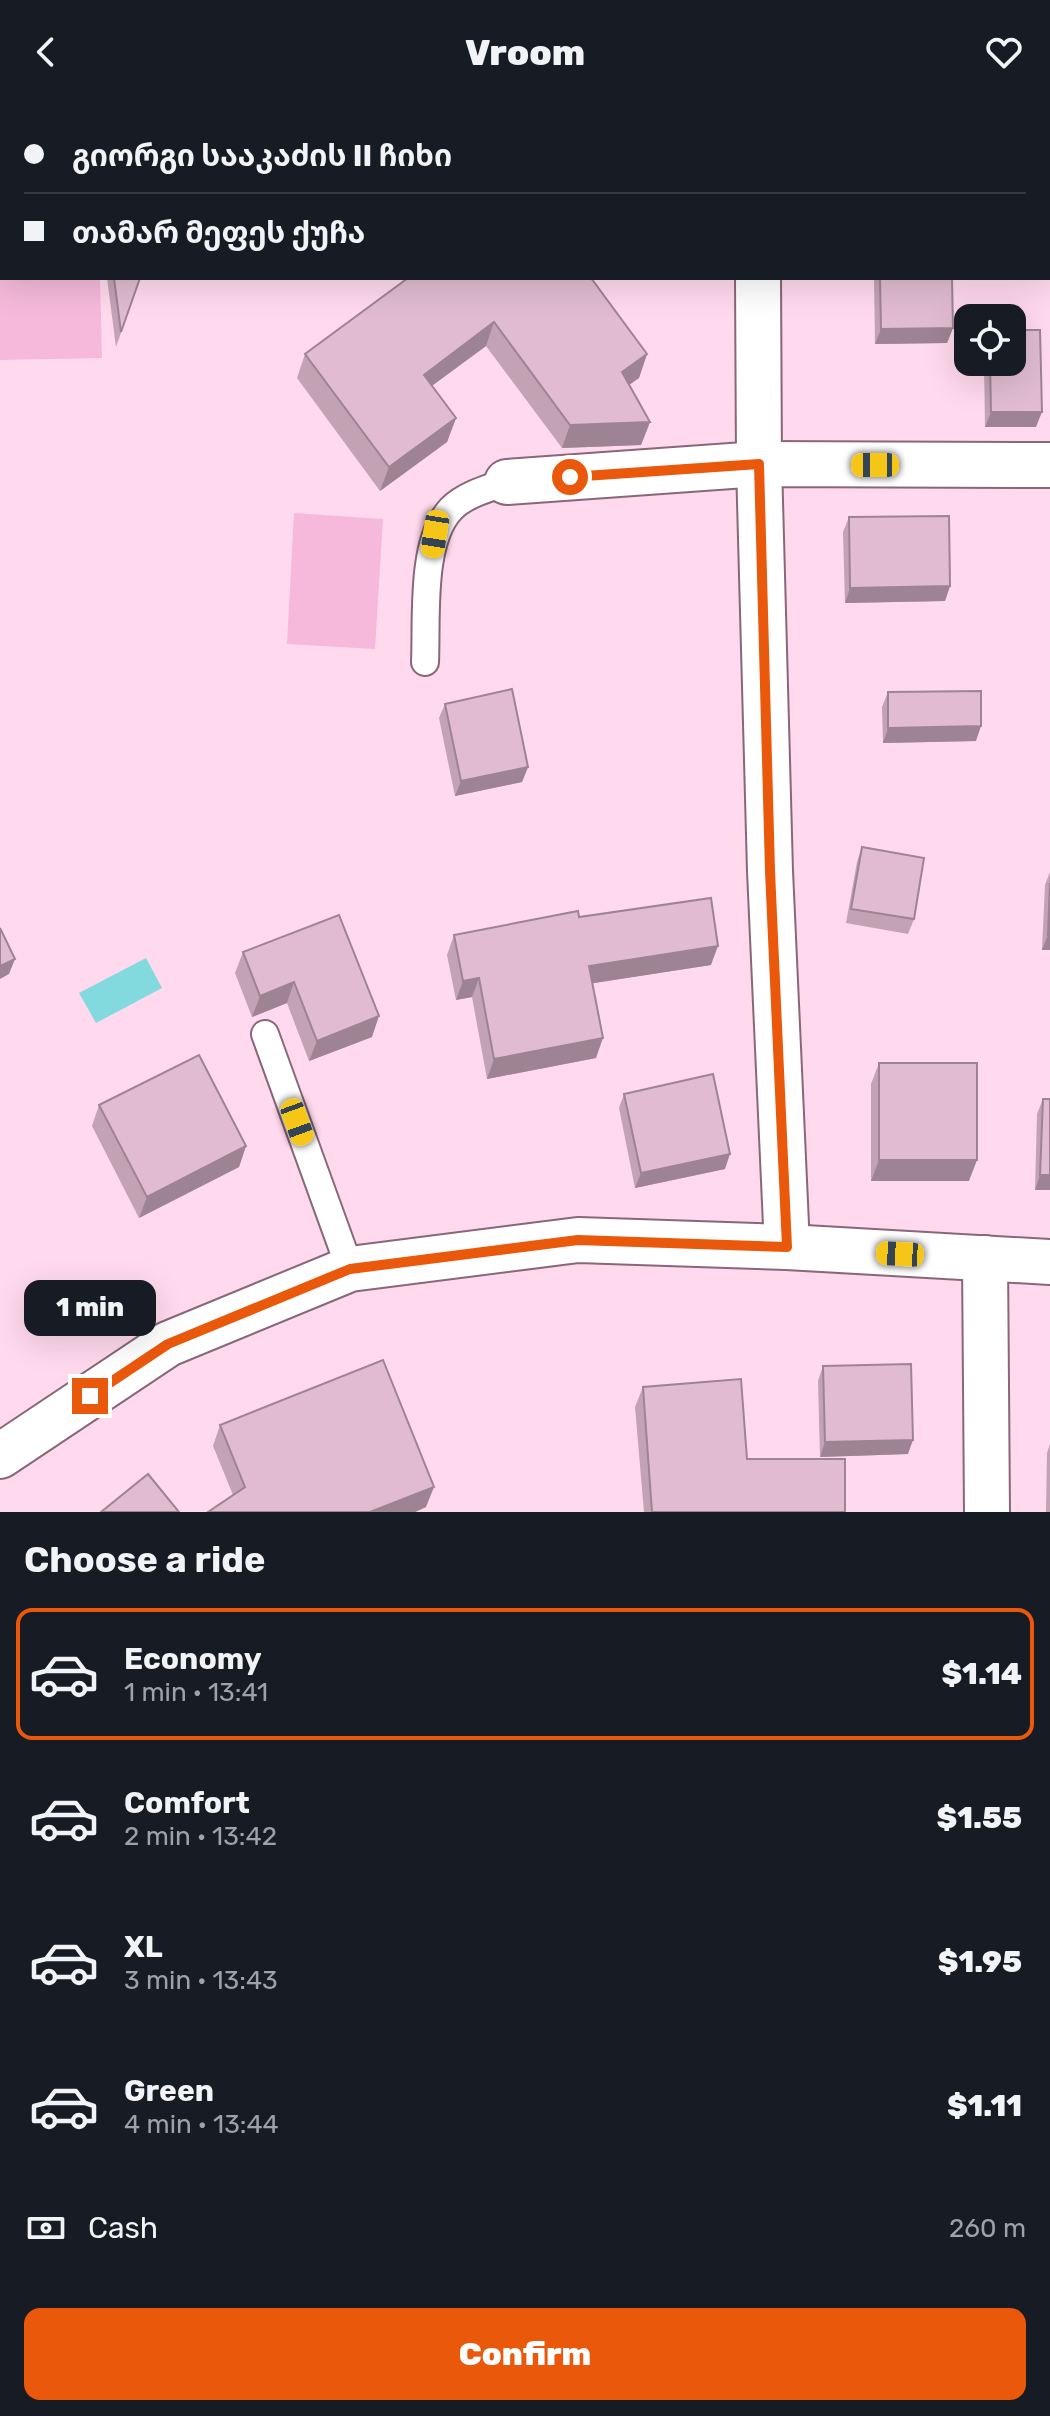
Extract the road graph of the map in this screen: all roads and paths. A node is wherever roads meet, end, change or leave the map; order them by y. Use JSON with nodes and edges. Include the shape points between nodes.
{"nodes":[{"id":1,"x":758,"y":280,"type":"edge"},
{"id":2,"x":759,"y":464,"type":"junction"},
{"id":3,"x":1050,"y":465,"type":"edge"},
{"id":4,"x":507,"y":482,"type":"joint"},
{"id":5,"x":425,"y":662,"type":"dead end"},
{"id":6,"x":265,"y":1034,"type":"dead end"},
{"id":7,"x":787,"y":1247,"type":"junction"},
{"id":8,"x":985,"y":1258,"type":"junction"},
{"id":9,"x":1050,"y":1262,"type":"edge"},
{"id":10,"x":350,"y":1269,"type":"junction"},
{"id":11,"x":0,"y":1456,"type":"edge"},
{"id":12,"x":987,"y":1512,"type":"edge"}],
"edges":[{"from":1,"to":2,"type":"street"},
{"from":2,"to":3,"type":"street"},
{"from":2,"to":4,"type":"street"},
{"from":2,"to":7,"type":"street"},
{"from":4,"to":5,"type":"lane","via":[[451,508],[435,534]]},
{"from":6,"to":10,"type":"lane"},
{"from":7,"to":8,"type":"street"},
{"from":7,"to":10,"type":"street","via":[[578,1240]]},
{"from":8,"to":9,"type":"street"},
{"from":8,"to":12,"type":"street"},
{"from":10,"to":11,"type":"street","via":[[168,1344]]}]}
